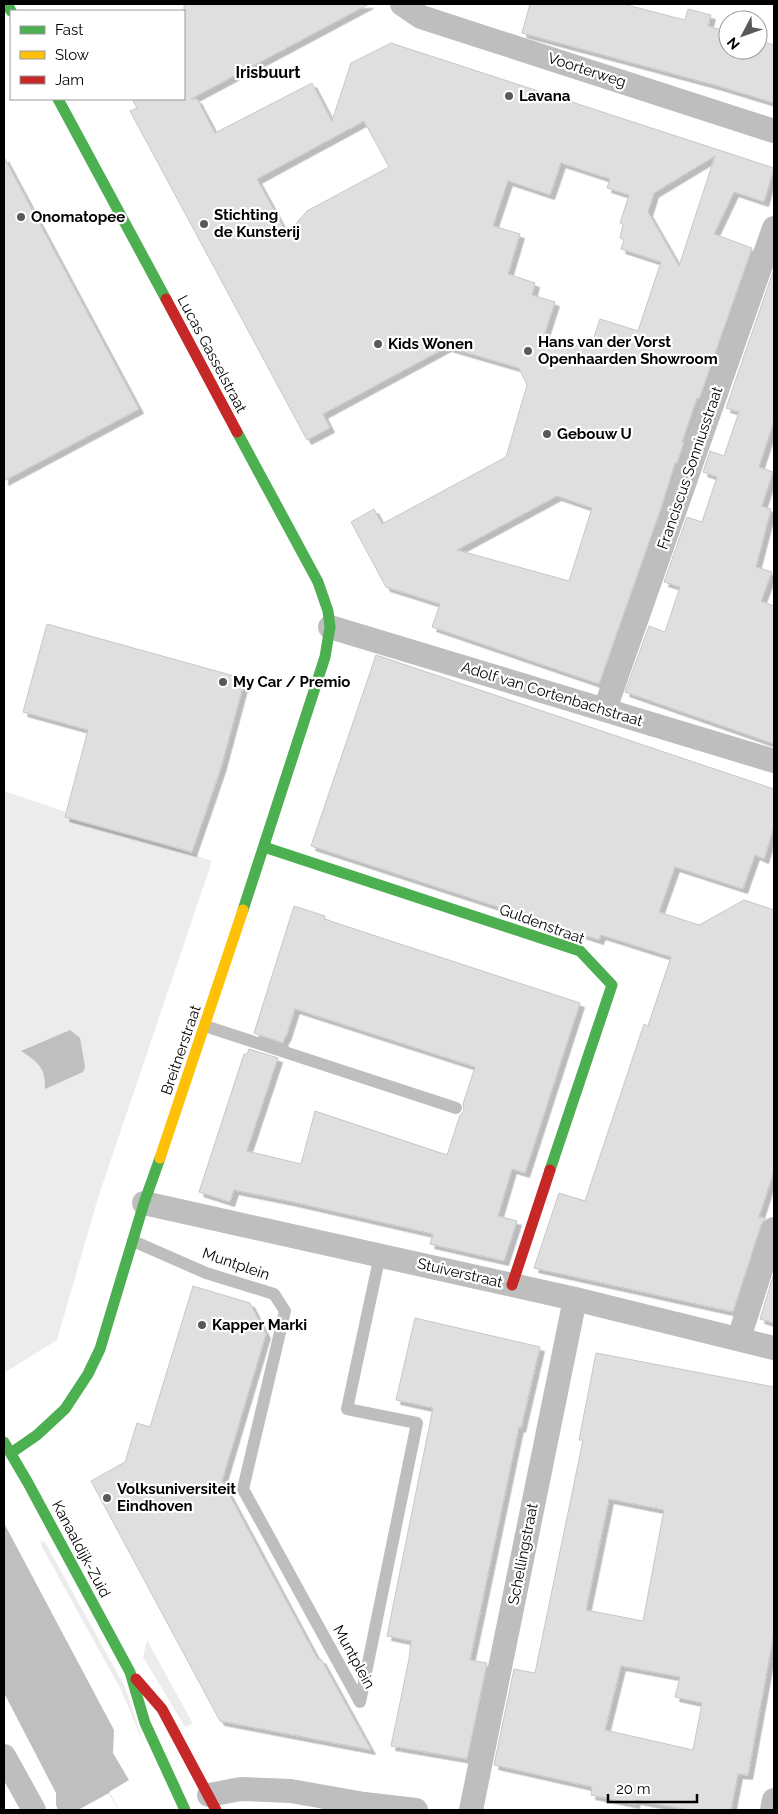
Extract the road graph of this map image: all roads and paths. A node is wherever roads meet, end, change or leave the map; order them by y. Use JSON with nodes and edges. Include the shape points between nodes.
{"nodes":[{"id":1,"x":402,"y":4,"type":"edge"},
{"id":2,"x":59,"y":100,"type":"edge"},
{"id":3,"x":774,"y":131,"type":"edge"},
{"id":4,"x":774,"y":228,"type":"edge"},
{"id":5,"x":330,"y":627,"type":"junction"},
{"id":6,"x":605,"y":709,"type":"junction"},
{"id":7,"x":774,"y":761,"type":"edge"},
{"id":8,"x":264,"y":847,"type":"junction"},
{"id":9,"x":205,"y":1026,"type":"junction"},
{"id":10,"x":456,"y":1108,"type":"dead end"},
{"id":11,"x":144,"y":1203,"type":"junction"},
{"id":12,"x":774,"y":1228,"type":"edge"},
{"id":13,"x":133,"y":1241,"type":"junction"},
{"id":14,"x":380,"y":1255,"type":"junction"},
{"id":15,"x":512,"y":1285,"type":"junction"},
{"id":16,"x":575,"y":1299,"type":"junction"},
{"id":17,"x":739,"y":1338,"type":"junction"},
{"id":18,"x":774,"y":1348,"type":"edge"},
{"id":19,"x":4,"y":1442,"type":"edge"},
{"id":20,"x":11,"y":1452,"type":"junction"},
{"id":21,"x":130,"y":1672,"type":"junction"},
{"id":22,"x":4,"y":1756,"type":"edge"},
{"id":23,"x":774,"y":1800,"type":"edge"},
{"id":24,"x":195,"y":1805,"type":"edge"},
{"id":25,"x":34,"y":1810,"type":"edge"},
{"id":26,"x":416,"y":1810,"type":"edge"},
{"id":27,"x":471,"y":1810,"type":"edge"},
{"id":28,"x":772,"y":1810,"type":"edge"}],
"edges":[{"from":1,"to":3,"type":"street","name":"Voorterweg","via":[[421,17]]},
{"from":2,"to":5,"type":"street","name":"Lucas Gasselstraat","via":[[318,582]]},
{"from":4,"to":6,"type":"street","name":"Franciscus Sonniusstraat"},
{"from":5,"to":6,"type":"street","name":"Adolf van Cortenbachstraat"},
{"from":5,"to":8,"type":"street","name":"Breitnerstraat","via":[[325,657]]},
{"from":6,"to":7,"type":"street","name":"Adolf van Cortenbachstraat"},
{"from":8,"to":9,"type":"street","name":"Breitnerstraat"},
{"from":8,"to":15,"type":"street","name":"Guldenstraat","via":[[580,950],[612,985]]},
{"from":9,"to":10,"type":"lane"},
{"from":9,"to":11,"type":"street","name":"Breitnerstraat"},
{"from":11,"to":13,"type":"street","name":"Breitnerstraat"},
{"from":11,"to":14,"type":"street","name":"Stuiverstraat"},
{"from":12,"to":17,"type":"street"},
{"from":13,"to":14,"type":"lane","name":"Muntplein","via":[[206,1273],[274,1294],[285,1311],[243,1489],[360,1702],[417,1423],[347,1409]]},
{"from":13,"to":20,"type":"street","name":"Breitnerstraat","via":[[100,1349],[88,1374],[65,1408],[37,1435]]},
{"from":14,"to":15,"type":"street","name":"Stuiverstraat"},
{"from":15,"to":16,"type":"street","name":"Stuiverstraat"},
{"from":16,"to":17,"type":"street","name":"Stuiverstraat"},
{"from":16,"to":27,"type":"street","name":"Schellingstraat"},
{"from":17,"to":18,"type":"street","name":"Stuiverstraat"},
{"from":19,"to":20,"type":"street","name":"Kanaaldijk-Zuid"},
{"from":20,"to":21,"type":"street","name":"Kanaaldijk-Zuid"},
{"from":21,"to":24,"type":"street","name":"Kanaaldijk-Zuid","via":[[144,1723]]},
{"from":21,"to":24,"type":"street","name":"Kanaaldijk-Zuid","via":[[162,1709]]},
{"from":22,"to":25,"type":"street"},
{"from":23,"to":28,"type":"street"},
{"from":24,"to":26,"type":"street","via":[[241,1789],[292,1791]]}]}
